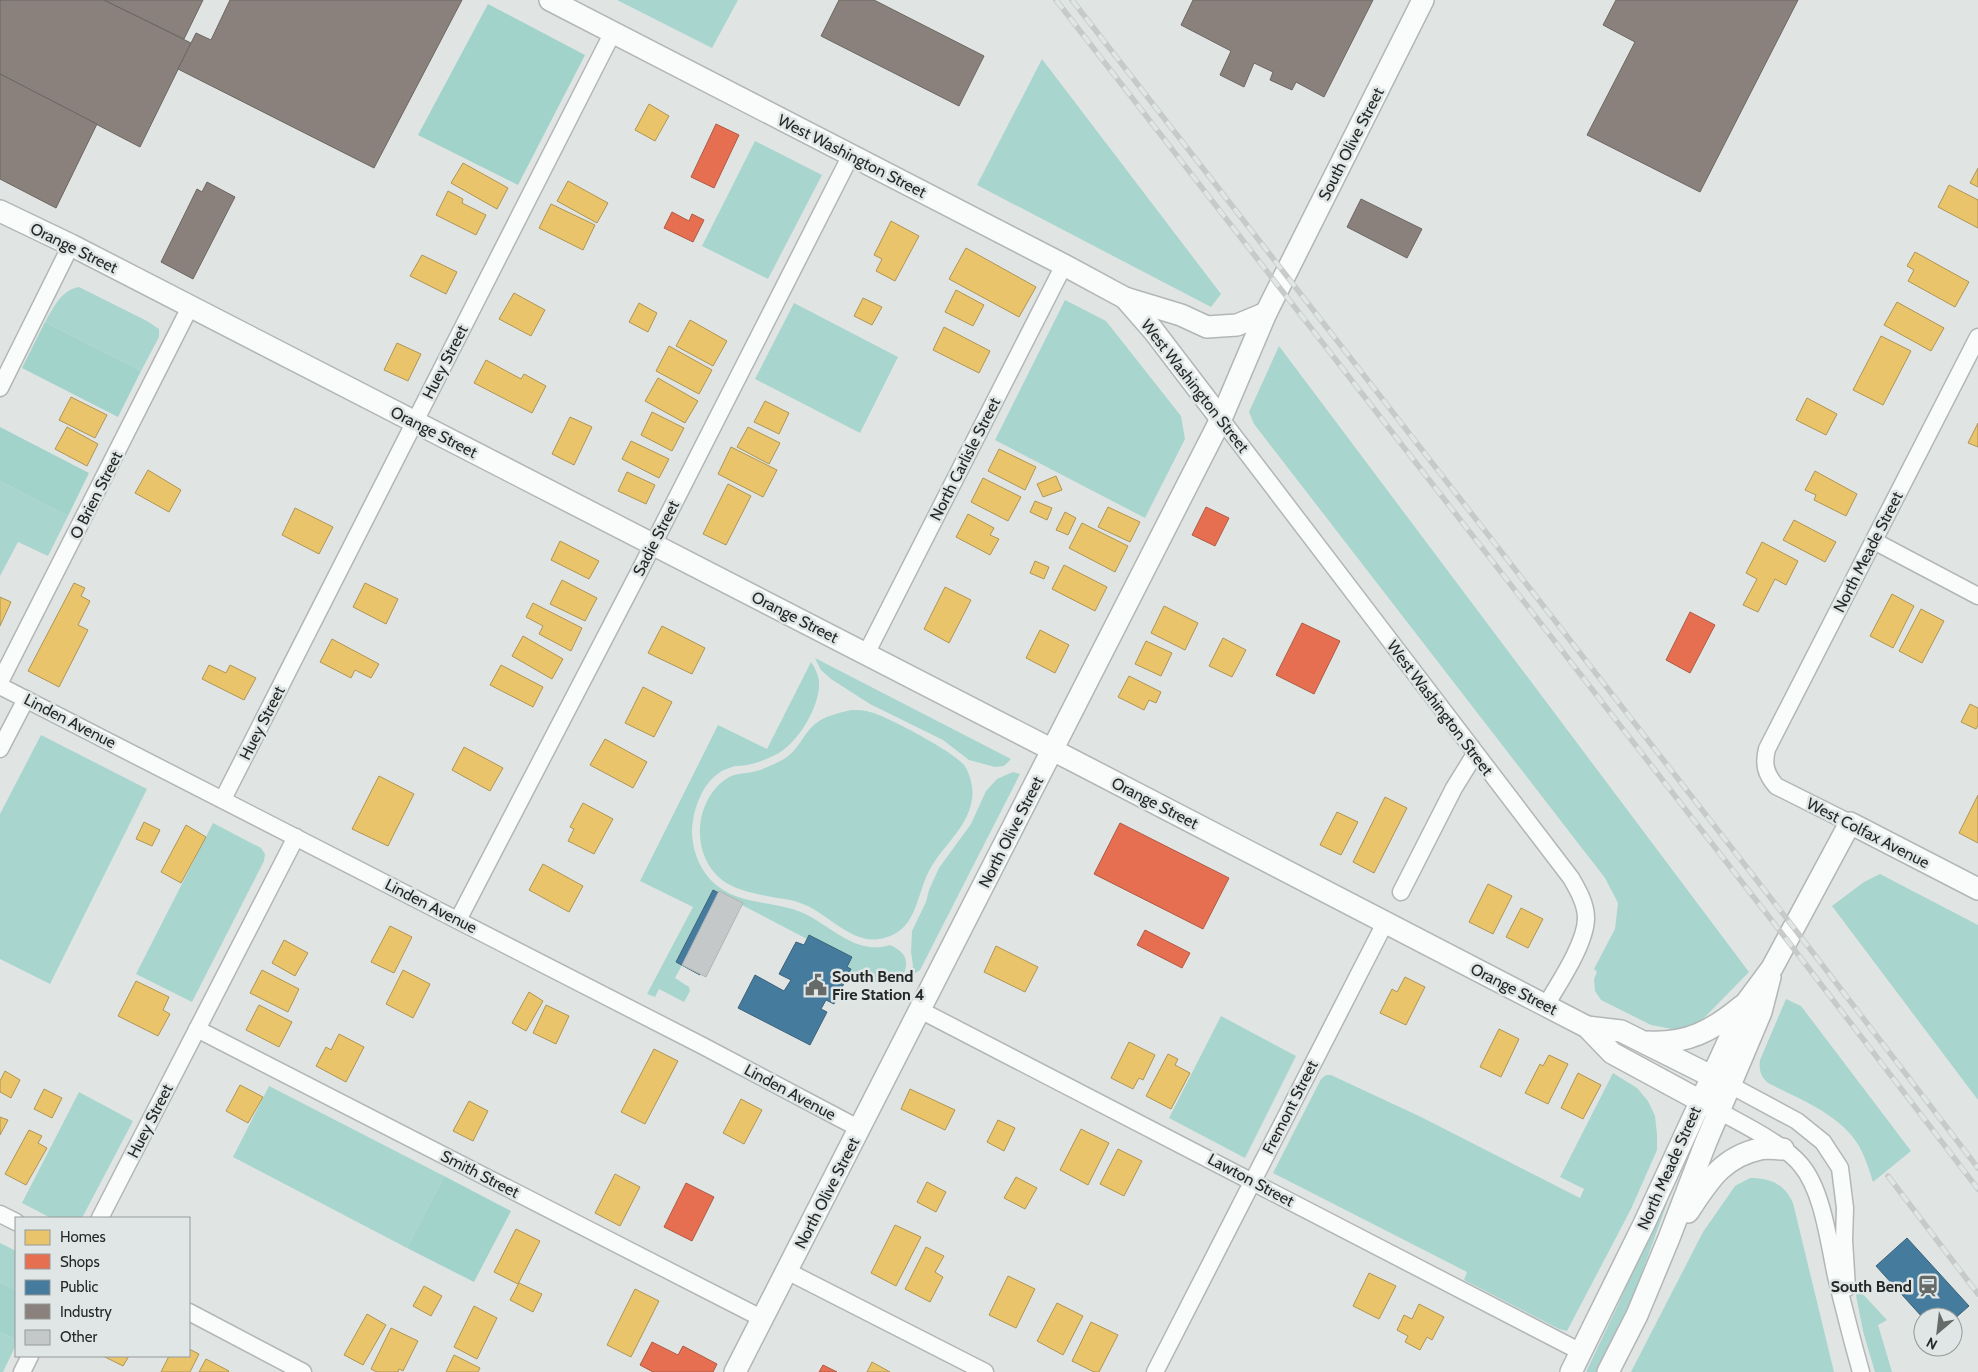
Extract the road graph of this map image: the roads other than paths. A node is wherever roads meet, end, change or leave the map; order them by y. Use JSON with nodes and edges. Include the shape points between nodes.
{"nodes":[{"id":1,"x":550,"y":0,"type":"edge"},
{"id":2,"x":1424,"y":0,"type":"edge"},
{"id":3,"x":613,"y":32,"type":"junction"},
{"id":4,"x":851,"y":155,"type":"junction"},
{"id":5,"x":0,"y":211,"type":"edge"},
{"id":6,"x":72,"y":246,"type":"junction"},
{"id":7,"x":1064,"y":265,"type":"junction"},
{"id":8,"x":1279,"y":289,"type":"joint"},
{"id":9,"x":1125,"y":298,"type":"junction"},
{"id":10,"x":190,"y":307,"type":"junction"},
{"id":11,"x":1266,"y":313,"type":"junction"},
{"id":12,"x":1978,"y":337,"type":"edge"},
{"id":13,"x":0,"y":388,"type":"edge"},
{"id":14,"x":1221,"y":420,"type":"junction"},
{"id":15,"x":415,"y":422,"type":"junction"},
{"id":16,"x":1874,"y":542,"type":"junction"},
{"id":17,"x":653,"y":544,"type":"junction"},
{"id":18,"x":1978,"y":596,"type":"edge"},
{"id":19,"x":866,"y":654,"type":"junction"},
{"id":20,"x":0,"y":682,"type":"edge"},
{"id":21,"x":0,"y":686,"type":"edge"},
{"id":22,"x":26,"y":699,"type":"junction"},
{"id":23,"x":0,"y":749,"type":"edge"},
{"id":24,"x":1053,"y":750,"type":"junction"},
{"id":25,"x":1475,"y":754,"type":"junction"},
{"id":26,"x":1765,"y":769,"type":"joint"},
{"id":27,"x":223,"y":799,"type":"junction"},
{"id":28,"x":1850,"y":823,"type":"junction"},
{"id":29,"x":296,"y":837,"type":"junction"},
{"id":30,"x":1978,"y":889,"type":"edge"},
{"id":31,"x":1401,"y":892,"type":"dead end"},
{"id":32,"x":458,"y":920,"type":"junction"},
{"id":33,"x":1385,"y":923,"type":"junction"},
{"id":34,"x":1772,"y":968,"type":"junction"},
{"id":35,"x":1746,"y":1003,"type":"junction"},
{"id":36,"x":1546,"y":1005,"type":"junction"},
{"id":37,"x":920,"y":1010,"type":"junction"},
{"id":38,"x":1587,"y":1027,"type":"junction"},
{"id":39,"x":197,"y":1029,"type":"junction"},
{"id":40,"x":1644,"y":1042,"type":"junction"},
{"id":41,"x":1711,"y":1076,"type":"junction"},
{"id":42,"x":1730,"y":1085,"type":"junction"},
{"id":43,"x":1699,"y":1101,"type":"junction"},
{"id":44,"x":1719,"y":1111,"type":"junction"},
{"id":45,"x":860,"y":1129,"type":"junction"},
{"id":46,"x":1783,"y":1149,"type":"junction"},
{"id":47,"x":1253,"y":1180,"type":"junction"},
{"id":48,"x":0,"y":1214,"type":"edge"},
{"id":49,"x":101,"y":1217,"type":"edge"},
{"id":50,"x":15,"y":1222,"type":"edge"},
{"id":51,"x":1669,"y":1238,"type":"junction"},
{"id":52,"x":787,"y":1271,"type":"junction"},
{"id":53,"x":190,"y":1313,"type":"edge"},
{"id":54,"x":763,"y":1319,"type":"junction"},
{"id":55,"x":1850,"y":1333,"type":"junction"},
{"id":56,"x":1581,"y":1352,"type":"junction"},
{"id":57,"x":30,"y":1357,"type":"edge"},
{"id":58,"x":22,"y":1372,"type":"edge"},
{"id":59,"x":303,"y":1372,"type":"edge"},
{"id":60,"x":735,"y":1372,"type":"edge"},
{"id":61,"x":985,"y":1372,"type":"edge"},
{"id":62,"x":1155,"y":1372,"type":"edge"},
{"id":63,"x":1571,"y":1372,"type":"edge"},
{"id":64,"x":1608,"y":1372,"type":"edge"},
{"id":65,"x":1861,"y":1372,"type":"edge"}],
"edges":[{"from":1,"to":3,"type":"street","name":"West Washington Street"},
{"from":2,"to":8,"type":"street","name":"South Olive Street"},
{"from":3,"to":4,"type":"street","name":"West Washington Street"},
{"from":3,"to":15,"type":"street","name":"Huey Street"},
{"from":4,"to":7,"type":"street","name":"West Washington Street"},
{"from":4,"to":17,"type":"street","name":"Sadie Street"},
{"from":5,"to":6,"type":"street","name":"Orange Street"},
{"from":6,"to":10,"type":"street","name":"Orange Street"},
{"from":6,"to":13,"type":"street"},
{"from":7,"to":9,"type":"street","name":"West Washington Street"},
{"from":7,"to":19,"type":"street","name":"North Carlisle Street"},
{"from":8,"to":11,"type":"street","name":"North Olive Street"},
{"from":9,"to":11,"type":"street","via":[[1208,327],[1237,325]]},
{"from":9,"to":14,"type":"street","name":"West Washington Street"},
{"from":10,"to":15,"type":"street","name":"Orange Street"},
{"from":10,"to":20,"type":"street","name":"O Brien Street"},
{"from":11,"to":14,"type":"street","name":"North Olive Street"},
{"from":12,"to":16,"type":"street","name":"North Meade Street"},
{"from":14,"to":24,"type":"street","name":"North Olive Street"},
{"from":14,"to":25,"type":"street","name":"West Washington Street"},
{"from":15,"to":17,"type":"street","name":"Orange Street"},
{"from":15,"to":27,"type":"street","name":"Huey Street"},
{"from":16,"to":18,"type":"street"},
{"from":16,"to":26,"type":"street","name":"North Meade Street","via":[[1767,749]]},
{"from":17,"to":19,"type":"street","name":"Orange Street"},
{"from":17,"to":32,"type":"street","name":"Sadie Street"},
{"from":19,"to":24,"type":"street","name":"Orange Street"},
{"from":21,"to":22,"type":"street","name":"Linden Avenue"},
{"from":22,"to":23,"type":"street"},
{"from":22,"to":27,"type":"street","name":"Linden Avenue"},
{"from":24,"to":33,"type":"street","name":"Orange Street"},
{"from":24,"to":37,"type":"street","name":"North Olive Street"},
{"from":25,"to":31,"type":"street"},
{"from":25,"to":36,"type":"street","name":"West Washington Street","via":[[1572,878],[1581,897],[1586,917],[1583,937]]},
{"from":26,"to":28,"type":"street","name":"West Colfax Avenue","via":[[1776,786]]},
{"from":27,"to":29,"type":"street","name":"Linden Avenue"},
{"from":28,"to":30,"type":"street","name":"West Colfax Avenue"},
{"from":28,"to":34,"type":"street","name":"North Meade Street"},
{"from":29,"to":32,"type":"street","name":"Linden Avenue"},
{"from":29,"to":39,"type":"street","name":"Huey Street"},
{"from":32,"to":45,"type":"street","name":"Linden Avenue"},
{"from":33,"to":36,"type":"street","name":"Orange Street"},
{"from":33,"to":47,"type":"street","name":"Fremont Street"},
{"from":34,"to":35,"type":"street","name":"North Meade Street"},
{"from":34,"to":42,"type":"street","name":"North Meade Street","via":[[1761,1012]]},
{"from":35,"to":40,"type":"street","name":"Orange Street","via":[[1704,1033],[1665,1043]]},
{"from":35,"to":41,"type":"street","name":"North Meade Street"},
{"from":36,"to":38,"type":"street","name":"Orange Street"},
{"from":37,"to":45,"type":"street","name":"North Olive Street"},
{"from":37,"to":47,"type":"street","name":"Lawton Street"},
{"from":38,"to":40,"type":"street","name":"Orange Street","via":[[1621,1031]]},
{"from":38,"to":43,"type":"street","name":"Orange Street","via":[[1612,1053]]},
{"from":39,"to":49,"type":"street","name":"Huey Street"},
{"from":39,"to":54,"type":"street","name":"Smith Street"},
{"from":40,"to":41,"type":"street","name":"Orange Street"},
{"from":41,"to":42,"type":"street","name":"Orange Street"},
{"from":41,"to":43,"type":"street","name":"North Meade Street"},
{"from":42,"to":44,"type":"street","name":"North Meade Street"},
{"from":42,"to":55,"type":"street","via":[[1797,1121],[1822,1142],[1840,1168],[1845,1208]]},
{"from":43,"to":44,"type":"street","name":"Orange Street"},
{"from":43,"to":56,"type":"street","name":"North Meade Street","via":[[1644,1224]]},
{"from":44,"to":46,"type":"street"},
{"from":44,"to":51,"type":"street","name":"North Meade Street"},
{"from":45,"to":52,"type":"street","name":"North Olive Street"},
{"from":46,"to":51,"type":"street","via":[[1761,1148],[1735,1158],[1716,1172]]},
{"from":46,"to":55,"type":"street","via":[[1801,1165],[1813,1186],[1825,1223]]},
{"from":47,"to":56,"type":"street","name":"Lawton Street"},
{"from":47,"to":62,"type":"street","name":"Fremont Street"},
{"from":48,"to":50,"type":"street"},
{"from":51,"to":64,"type":"street","name":"North Meade Street","via":[[1637,1315]]},
{"from":52,"to":54,"type":"street","name":"North Olive Street"},
{"from":52,"to":61,"type":"street"},
{"from":53,"to":59,"type":"street"},
{"from":54,"to":60,"type":"street","name":"North Olive Street"},
{"from":55,"to":65,"type":"street"},
{"from":56,"to":63,"type":"street","name":"North Meade Street"},
{"from":57,"to":58,"type":"street"}]}
